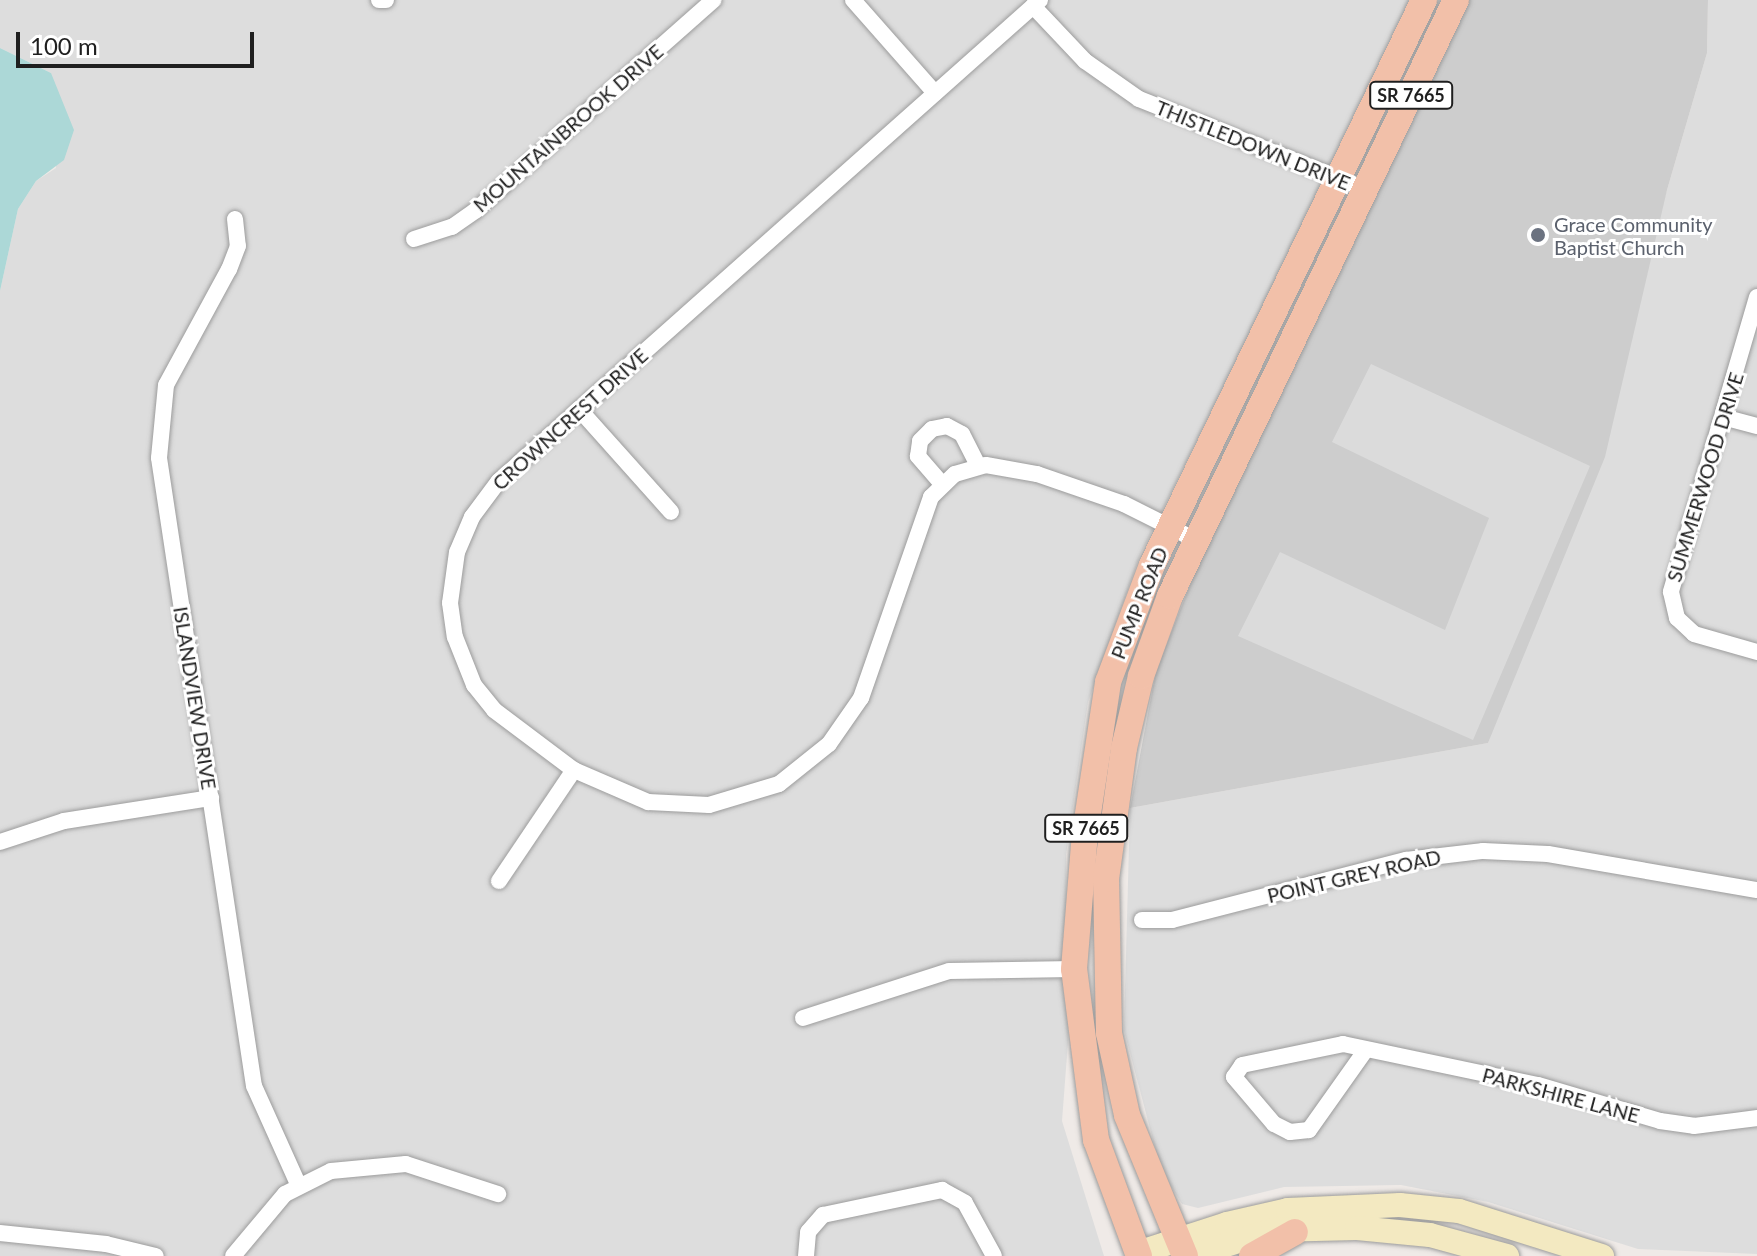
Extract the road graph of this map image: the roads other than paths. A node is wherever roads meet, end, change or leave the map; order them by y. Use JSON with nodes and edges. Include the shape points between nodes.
{"nodes":[{"id":1,"x":379,"y":0,"type":"edge"},
{"id":2,"x":386,"y":0,"type":"edge"},
{"id":3,"x":713,"y":0,"type":"edge"},
{"id":4,"x":853,"y":0,"type":"edge"},
{"id":5,"x":1424,"y":0,"type":"edge"},
{"id":6,"x":1456,"y":0,"type":"edge"},
{"id":7,"x":1036,"y":3,"type":"edge"},
{"id":8,"x":935,"y":93,"type":"junction"},
{"id":9,"x":1338,"y":178,"type":"junction"},
{"id":10,"x":1365,"y":189,"type":"junction"},
{"id":11,"x":235,"y":219,"type":"dead end"},
{"id":12,"x":414,"y":239,"type":"dead end"},
{"id":13,"x":1757,"y":297,"type":"edge"},
{"id":14,"x":579,"y":409,"type":"junction"},
{"id":15,"x":1723,"y":417,"type":"junction"},
{"id":16,"x":1757,"y":426,"type":"edge"},
{"id":17,"x":978,"y":466,"type":"junction"},
{"id":18,"x":942,"y":484,"type":"junction"},
{"id":19,"x":671,"y":512,"type":"dead end"},
{"id":20,"x":1169,"y":528,"type":"junction"},
{"id":21,"x":1196,"y":540,"type":"junction"},
{"id":22,"x":1757,"y":652,"type":"edge"},
{"id":23,"x":574,"y":770,"type":"junction"},
{"id":24,"x":211,"y":798,"type":"junction"},
{"id":25,"x":0,"y":842,"type":"edge"},
{"id":26,"x":499,"y":881,"type":"dead end"},
{"id":27,"x":1757,"y":890,"type":"edge"},
{"id":28,"x":1142,"y":920,"type":"dead end"},
{"id":29,"x":1074,"y":969,"type":"junction"},
{"id":30,"x":803,"y":1018,"type":"dead end"},
{"id":31,"x":1365,"y":1051,"type":"junction"},
{"id":32,"x":1757,"y":1118,"type":"edge"},
{"id":33,"x":298,"y":1184,"type":"junction"},
{"id":34,"x":498,"y":1194,"type":"dead end"},
{"id":35,"x":1295,"y":1232,"type":"junction"},
{"id":36,"x":0,"y":1233,"type":"edge"},
{"id":37,"x":1185,"y":1251,"type":"edge"},
{"id":38,"x":1137,"y":1255,"type":"edge"},
{"id":39,"x":156,"y":1256,"type":"edge"},
{"id":40,"x":233,"y":1256,"type":"edge"},
{"id":41,"x":806,"y":1256,"type":"edge"},
{"id":42,"x":994,"y":1256,"type":"edge"},
{"id":43,"x":1252,"y":1256,"type":"edge"},
{"id":44,"x":1507,"y":1256,"type":"edge"},
{"id":45,"x":1602,"y":1256,"type":"edge"}],
"edges":[{"from":1,"to":2,"type":"street"},
{"from":3,"to":12,"type":"street","name":"MOUNTAINBROOK DRIVE","via":[[476,210],[452,227]]},
{"from":4,"to":8,"type":"street"},
{"from":5,"to":9,"type":"main road","name":"PUMP ROAD","number":"SR 7665"},
{"from":6,"to":10,"type":"main road","name":"PUMP ROAD","number":"SR 7665"},
{"from":7,"to":8,"type":"street","name":"CROWNCREST DRIVE"},
{"from":7,"to":9,"type":"street","name":"THISTLEDOWN DRIVE","via":[[1085,61],[1139,99]]},
{"from":8,"to":14,"type":"street","name":"CROWNCREST DRIVE"},
{"from":9,"to":10,"type":"street","name":"THISTLEDOWN DRIVE"},
{"from":9,"to":20,"type":"main road","name":"PUMP ROAD","number":"SR 7665"},
{"from":10,"to":21,"type":"main road","name":"PUMP ROAD","number":"SR 7665"},
{"from":11,"to":24,"type":"street","name":"ISLANDVIEW DRIVE","via":[[238,246],[175,362],[159,431],[161,480]]},
{"from":13,"to":15,"type":"street","name":"SUMMERWOOD DRIVE"},
{"from":14,"to":19,"type":"street"},
{"from":14,"to":23,"type":"street","name":"CROWNCREST DRIVE","via":[[498,482],[472,517],[457,552],[450,603],[455,637],[474,685],[506,722]]},
{"from":15,"to":16,"type":"street"},
{"from":15,"to":22,"type":"street","name":"SUMMERWOOD DRIVE","via":[[1677,568],[1673,607],[1694,634]]},
{"from":17,"to":18,"type":"street"},
{"from":17,"to":18,"type":"street","via":[[962,434],[947,426],[932,429],[920,441],[918,456]]},
{"from":17,"to":20,"type":"street","via":[[1024,471],[1073,485]]},
{"from":18,"to":23,"type":"street","name":"CROWNCREST DRIVE","via":[[931,497],[861,698],[809,763],[762,791],[686,806],[623,796]]},
{"from":20,"to":21,"type":"street"},
{"from":20,"to":29,"type":"main road","name":"PUMP ROAD","number":"SR 7665","via":[[1108,682],[1085,833]]},
{"from":21,"to":37,"type":"main road","name":"PUMP ROAD","number":"SR 7665","via":[[1137,690],[1114,811],[1105,928],[1106,991],[1117,1075],[1148,1175]]},
{"from":23,"to":26,"type":"street"},
{"from":24,"to":25,"type":"street","via":[[64,821]]},
{"from":24,"to":33,"type":"street","name":"ISLANDVIEW DRIVE","via":[[254,1086]]},
{"from":27,"to":28,"type":"street","name":"POINT GREY ROAD","via":[[1548,854],[1483,851],[1406,860],[1172,920]]},
{"from":29,"to":30,"type":"street","via":[[949,971]]},
{"from":29,"to":38,"type":"main road","name":"PUMP ROAD","number":"SR 7665","via":[[1096,1140]]},
{"from":31,"to":31,"type":"street","name":"PARKSHIRE LANE","via":[[1330,1044],[1242,1065],[1234,1077],[1274,1124],[1290,1132],[1309,1130]]},
{"from":31,"to":32,"type":"street","name":"PARKSHIRE LANE","via":[[1538,1085],[1660,1121],[1694,1126]]},
{"from":33,"to":34,"type":"street","via":[[331,1171],[382,1162],[423,1167]]},
{"from":33,"to":40,"type":"street","via":[[277,1201]]},
{"from":35,"to":37,"type":"main road","via":[[1257,1233]]},
{"from":35,"to":43,"type":"main road"},
{"from":35,"to":44,"type":"main road","via":[[1385,1229],[1461,1241]]},
{"from":36,"to":39,"type":"street","via":[[106,1244]]},
{"from":37,"to":38,"type":"main road"},
{"from":37,"to":45,"type":"main road","via":[[1288,1210],[1400,1205],[1459,1211]]},
{"from":41,"to":42,"type":"street","via":[[808,1232],[823,1215],[942,1190],[974,1213]]}]}
